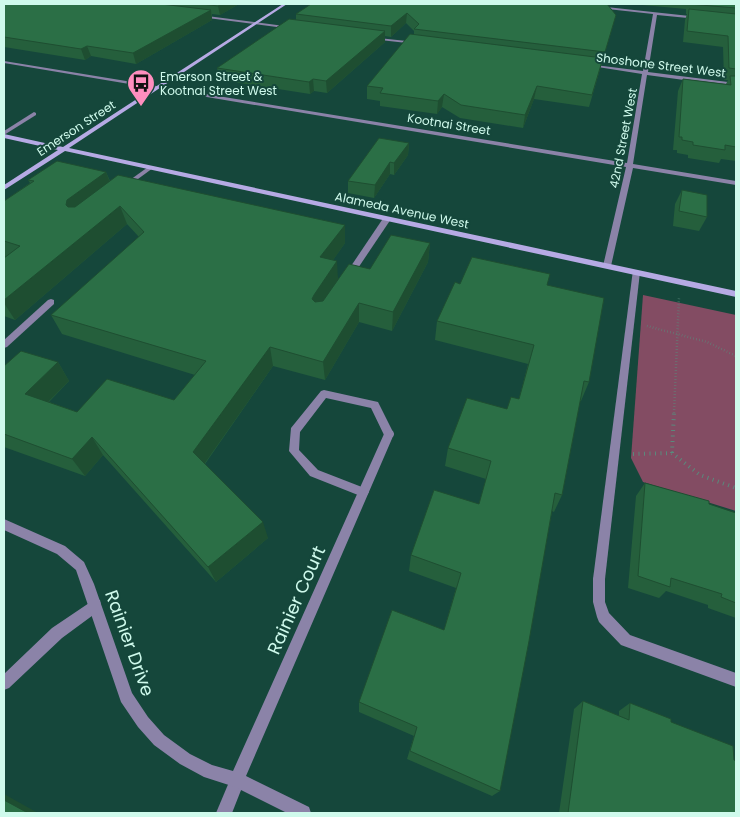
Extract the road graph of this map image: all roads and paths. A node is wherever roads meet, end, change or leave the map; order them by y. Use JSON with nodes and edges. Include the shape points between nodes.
{"nodes":[{"id":1,"x":285,"y":4,"type":"edge"},
{"id":2,"x":592,"y":6,"type":"edge"},
{"id":3,"x":655,"y":13,"type":"junction"},
{"id":4,"x":198,"y":15,"type":"edge"},
{"id":5,"x":700,"y":18,"type":"edge"},
{"id":6,"x":255,"y":23,"type":"junction"},
{"id":7,"x":300,"y":29,"type":"edge"},
{"id":8,"x":369,"y":37,"type":"edge"},
{"id":9,"x":418,"y":44,"type":"edge"},
{"id":10,"x":4,"y":62,"type":"edge"},
{"id":11,"x":581,"y":65,"type":"edge"},
{"id":12,"x":646,"y":73,"type":"junction"},
{"id":13,"x":736,"y":85,"type":"edge"},
{"id":14,"x":159,"y":87,"type":"junction"},
{"id":15,"x":34,"y":114,"type":"dead end"},
{"id":16,"x":4,"y":134,"type":"edge"},
{"id":17,"x":64,"y":149,"type":"junction"},
{"id":18,"x":630,"y":165,"type":"junction"},
{"id":19,"x":150,"y":168,"type":"junction"},
{"id":20,"x":736,"y":183,"type":"edge"},
{"id":21,"x":4,"y":188,"type":"edge"},
{"id":22,"x":118,"y":192,"type":"edge"},
{"id":23,"x":387,"y":219,"type":"junction"},
{"id":24,"x":607,"y":266,"type":"junction"},
{"id":25,"x":636,"y":272,"type":"junction"},
{"id":26,"x":680,"y":282,"type":"junction"},
{"id":27,"x":342,"y":284,"type":"edge"},
{"id":28,"x":736,"y":294,"type":"edge"},
{"id":29,"x":50,"y":302,"type":"dead end"},
{"id":30,"x":630,"y":322,"type":"junction"},
{"id":31,"x":678,"y":334,"type":"junction"},
{"id":32,"x":4,"y":345,"type":"edge"},
{"id":33,"x":736,"y":356,"type":"edge"},
{"id":34,"x":672,"y":453,"type":"junction"},
{"id":35,"x":630,"y":454,"type":"dead end"},
{"id":36,"x":736,"y":488,"type":"edge"},
{"id":37,"x":363,"y":492,"type":"junction"},
{"id":38,"x":4,"y":524,"type":"edge"},
{"id":39,"x":95,"y":605,"type":"junction"},
{"id":40,"x":736,"y":680,"type":"edge"},
{"id":41,"x":4,"y":683,"type":"edge"},
{"id":42,"x":237,"y":780,"type":"junction"},
{"id":43,"x":224,"y":813,"type":"edge"},
{"id":44,"x":303,"y":813,"type":"edge"}],
"edges":[{"from":1,"to":6,"type":"street","name":"Emerson Street"},
{"from":2,"to":3,"type":"street"},
{"from":3,"to":5,"type":"street"},
{"from":3,"to":12,"type":"street","name":"42nd Street West"},
{"from":4,"to":6,"type":"street"},
{"from":6,"to":7,"type":"street"},
{"from":6,"to":14,"type":"street","name":"Emerson Street"},
{"from":8,"to":9,"type":"street"},
{"from":10,"to":14,"type":"street","name":"Kootnai Street"},
{"from":11,"to":12,"type":"street","name":"Shoshone Street West"},
{"from":12,"to":13,"type":"street","name":"Shoshone Street West"},
{"from":12,"to":18,"type":"street","name":"42nd Street West"},
{"from":14,"to":17,"type":"street","name":"Emerson Street"},
{"from":14,"to":18,"type":"street","name":"Kootnai Street"},
{"from":15,"to":16,"type":"street"},
{"from":16,"to":17,"type":"street","name":"Alameda Avenue West"},
{"from":17,"to":19,"type":"street","name":"Alameda Avenue West"},
{"from":17,"to":21,"type":"street","name":"Emerson Street"},
{"from":18,"to":20,"type":"street","name":"Kootnai Street"},
{"from":18,"to":24,"type":"street","name":"42nd Street West"},
{"from":19,"to":22,"type":"street"},
{"from":19,"to":23,"type":"street","name":"Alameda Avenue West"},
{"from":23,"to":24,"type":"street","name":"Alameda Avenue West"},
{"from":23,"to":27,"type":"street"},
{"from":24,"to":25,"type":"street","name":"Alameda Avenue West"},
{"from":25,"to":26,"type":"street","name":"Alameda Avenue West"},
{"from":25,"to":30,"type":"street"},
{"from":26,"to":28,"type":"street","name":"Alameda Avenue West"},
{"from":26,"to":31,"type":"path"},
{"from":29,"to":32,"type":"street"},
{"from":30,"to":31,"type":"path"},
{"from":30,"to":40,"type":"street","via":[[598,602],[604,617],[626,640]]},
{"from":31,"to":33,"type":"path","via":[[707,342]]},
{"from":31,"to":34,"type":"path"},
{"from":34,"to":35,"type":"path"},
{"from":34,"to":36,"type":"path","via":[[700,475]]},
{"from":37,"to":37,"type":"street","name":"Rainier Court","via":[[389,434],[374,405],[324,394],[295,432],[294,451],[314,473]]},
{"from":37,"to":42,"type":"street","name":"Rainier Court"},
{"from":38,"to":39,"type":"street","name":"Rainier Drive","via":[[62,550],[80,566]]},
{"from":39,"to":41,"type":"street","via":[[57,632]]},
{"from":39,"to":42,"type":"street","name":"Rainier Drive","via":[[126,697],[143,722],[159,740],[185,759],[209,772]]},
{"from":42,"to":43,"type":"street","name":"Rainier Court"},
{"from":42,"to":44,"type":"street","name":"Rainier Drive"}]}
